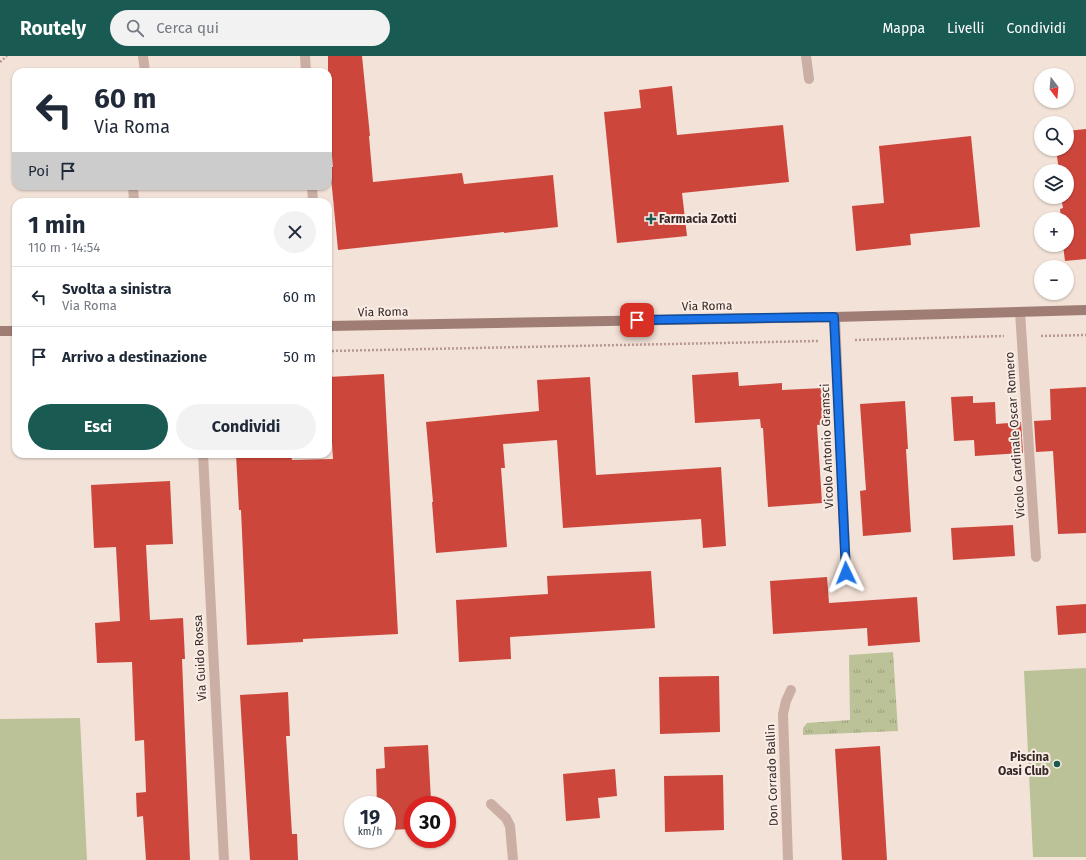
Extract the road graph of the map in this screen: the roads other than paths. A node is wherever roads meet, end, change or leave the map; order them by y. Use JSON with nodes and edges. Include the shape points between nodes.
{"nodes":[{"id":1,"x":143,"y":56,"type":"edge"},
{"id":2,"x":305,"y":56,"type":"edge"},
{"id":3,"x":806,"y":56,"type":"edge"},
{"id":4,"x":144,"y":68,"type":"edge"},
{"id":5,"x":306,"y":68,"type":"edge"},
{"id":6,"x":809,"y":79,"type":"dead end"},
{"id":7,"x":1086,"y":310,"type":"edge"},
{"id":8,"x":1020,"y":312,"type":"junction"},
{"id":9,"x":834,"y":317,"type":"junction"},
{"id":10,"x":332,"y":326,"type":"edge"},
{"id":11,"x":0,"y":331,"type":"edge"},
{"id":12,"x":12,"y":331,"type":"edge"},
{"id":13,"x":203,"y":458,"type":"edge"},
{"id":14,"x":1036,"y":557,"type":"dead end"},
{"id":15,"x":846,"y":573,"type":"dead end"},
{"id":16,"x":791,"y":690,"type":"dead end"},
{"id":17,"x":491,"y":804,"type":"dead end"},
{"id":18,"x":224,"y":860,"type":"edge"},
{"id":19,"x":513,"y":860,"type":"edge"},
{"id":20,"x":788,"y":860,"type":"edge"}],
"edges":[{"from":1,"to":4,"type":"street"},
{"from":2,"to":5,"type":"street"},
{"from":3,"to":6,"type":"street"},
{"from":7,"to":8,"type":"street","name":"Via Roma"},
{"from":8,"to":9,"type":"street","name":"Via Roma"},
{"from":8,"to":14,"type":"street","name":"Vicolo Cardinale Oscar Romero"},
{"from":9,"to":10,"type":"street","name":"Via Roma"},
{"from":9,"to":15,"type":"street","name":"Vicolo Antonio Gramsci"},
{"from":11,"to":12,"type":"street"},
{"from":13,"to":18,"type":"street","name":"Via Guido Rossa"},
{"from":16,"to":20,"type":"street","name":"Don Corrado Ballin","via":[[783,714]]},
{"from":17,"to":19,"type":"street","via":[[506,818],[510,826]]}]}
